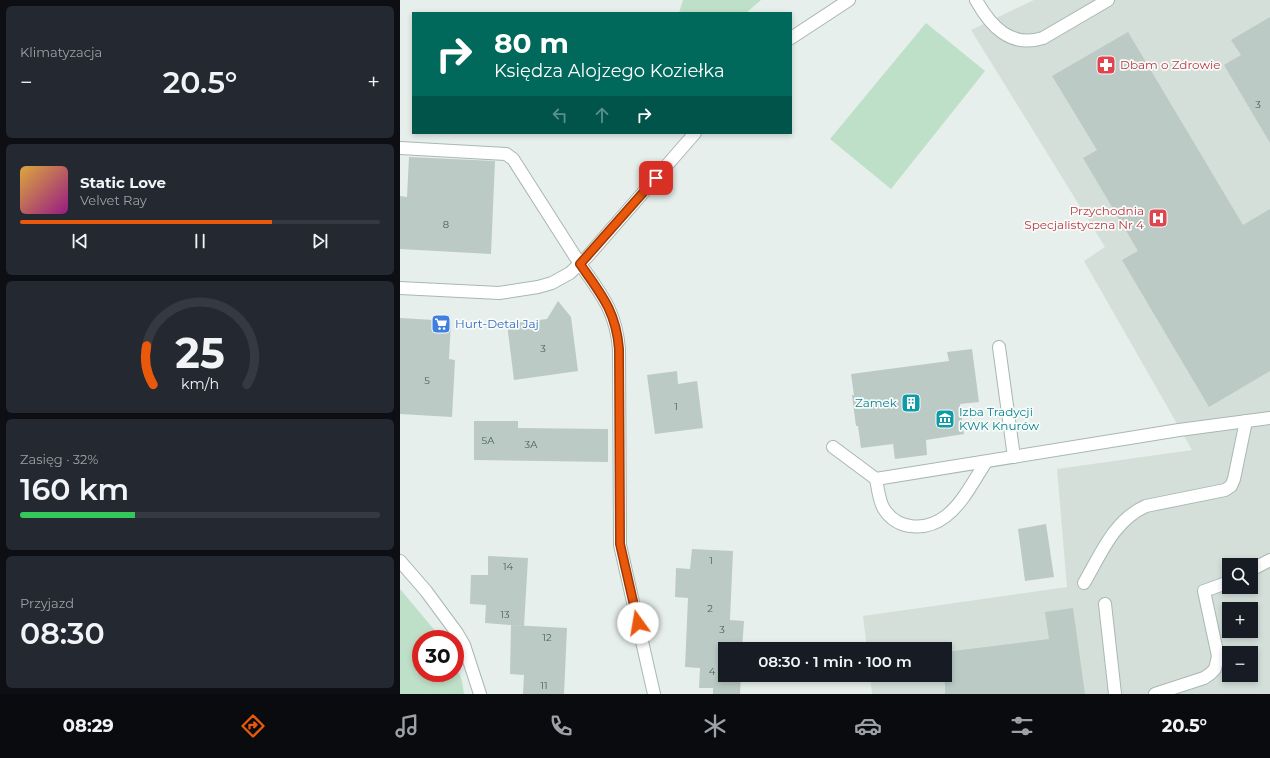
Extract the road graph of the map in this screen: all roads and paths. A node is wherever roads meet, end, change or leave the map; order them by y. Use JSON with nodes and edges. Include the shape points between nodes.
{"nodes":[{"id":1,"x":848,"y":0,"type":"edge"},
{"id":2,"x":976,"y":0,"type":"edge"},
{"id":3,"x":1108,"y":0,"type":"edge"},
{"id":4,"x":792,"y":37,"type":"edge"},
{"id":5,"x":694,"y":134,"type":"edge"},
{"id":6,"x":400,"y":148,"type":"edge"},
{"id":7,"x":580,"y":264,"type":"junction"},
{"id":8,"x":400,"y":288,"type":"edge"},
{"id":9,"x":999,"y":347,"type":"dead end"},
{"id":10,"x":1270,"y":418,"type":"edge"},
{"id":11,"x":1246,"y":421,"type":"junction"},
{"id":12,"x":833,"y":447,"type":"dead end"},
{"id":13,"x":1014,"y":457,"type":"junction"},
{"id":14,"x":986,"y":462,"type":"junction"},
{"id":15,"x":876,"y":480,"type":"junction"},
{"id":16,"x":1270,"y":560,"type":"edge"},
{"id":17,"x":400,"y":561,"type":"edge"},
{"id":18,"x":1258,"y":566,"type":"edge"},
{"id":19,"x":1084,"y":583,"type":"dead end"},
{"id":20,"x":1222,"y":585,"type":"edge"},
{"id":21,"x":1105,"y":604,"type":"dead end"},
{"id":22,"x":480,"y":694,"type":"edge"},
{"id":23,"x":654,"y":694,"type":"edge"},
{"id":24,"x":1115,"y":694,"type":"edge"},
{"id":25,"x":1155,"y":694,"type":"edge"}],
"edges":[{"from":1,"to":4,"type":"street"},
{"from":2,"to":3,"type":"street","via":[[991,23],[1002,33],[1033,41],[1043,38]]},
{"from":5,"to":7,"type":"street"},
{"from":6,"to":7,"type":"street","via":[[506,154],[513,159]]},
{"from":7,"to":8,"type":"street","via":[[552,283],[499,293]]},
{"from":7,"to":23,"type":"street","via":[[603,296],[615,321],[617,332],[620,544]]},
{"from":9,"to":13,"type":"street"},
{"from":10,"to":11,"type":"street"},
{"from":11,"to":13,"type":"street"},
{"from":11,"to":19,"type":"street","via":[[1231,486],[1225,490],[1146,506],[1136,511],[1122,522],[1111,536]]},
{"from":12,"to":15,"type":"street"},
{"from":13,"to":14,"type":"street"},
{"from":14,"to":15,"type":"street"},
{"from":14,"to":15,"type":"street","via":[[954,508],[934,523],[922,526],[909,527],[898,523],[890,516],[884,508]]},
{"from":16,"to":18,"type":"street"},
{"from":17,"to":22,"type":"street","via":[[457,633],[464,645]]},
{"from":20,"to":25,"type":"street","via":[[1204,591],[1218,656],[1215,669],[1204,678]]},
{"from":21,"to":24,"type":"street"}]}
